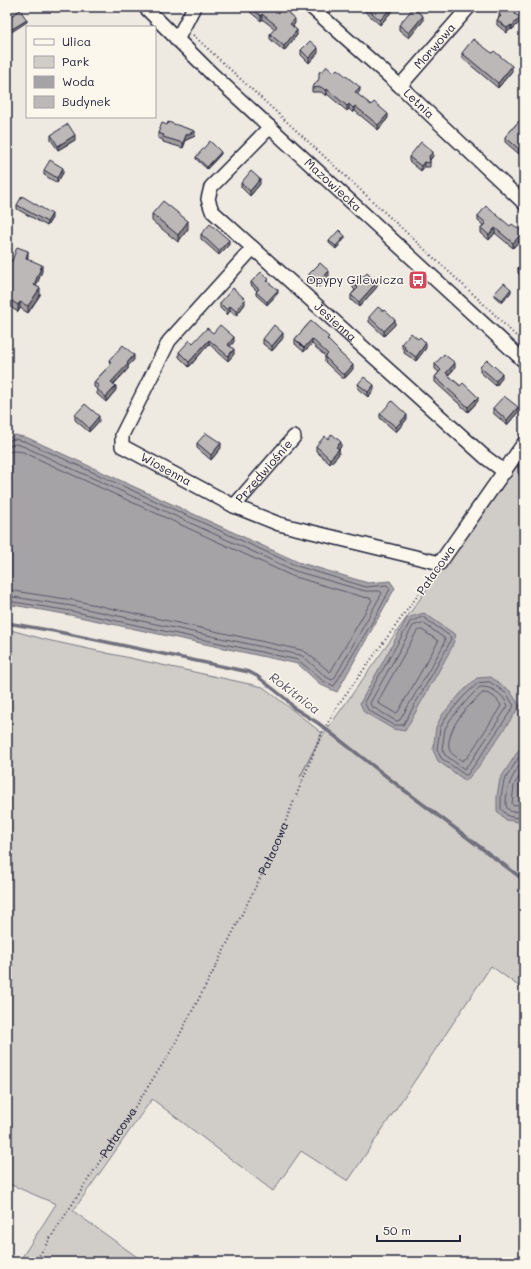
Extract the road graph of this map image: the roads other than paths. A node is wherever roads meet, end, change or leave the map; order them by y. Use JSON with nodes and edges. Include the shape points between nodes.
{"nodes":[{"id":1,"x":145,"y":7,"type":"edge"},
{"id":2,"x":194,"y":7,"type":"edge"},
{"id":3,"x":311,"y":7,"type":"edge"},
{"id":4,"x":469,"y":7,"type":"edge"},
{"id":5,"x":177,"y":40,"type":"junction"},
{"id":6,"x":400,"y":86,"type":"junction"},
{"id":7,"x":270,"y":127,"type":"junction"},
{"id":8,"x":524,"y":204,"type":"edge"},
{"id":9,"x":253,"y":248,"type":"junction"},
{"id":10,"x":524,"y":361,"type":"edge"},
{"id":11,"x":294,"y":437,"type":"dead end"},
{"id":12,"x":524,"y":443,"type":"edge"},
{"id":13,"x":505,"y":472,"type":"junction"},
{"id":14,"x":234,"y":506,"type":"junction"},
{"id":15,"x":440,"y":563,"type":"joint"}],
"edges":[{"from":1,"to":5,"type":"street","name":"Mazowiecka"},
{"from":2,"to":5,"type":"street"},
{"from":3,"to":6,"type":"street","name":"Letnia"},
{"from":4,"to":6,"type":"street","name":"Morwowa"},
{"from":5,"to":7,"type":"street","name":"Mazowiecka"},
{"from":6,"to":8,"type":"street","name":"Letnia"},
{"from":7,"to":9,"type":"street","name":"Jesienna","via":[[211,187],[208,199],[212,211]]},
{"from":7,"to":10,"type":"street","name":"Mazowiecka"},
{"from":9,"to":13,"type":"street","name":"Jesienna","via":[[485,457]]},
{"from":9,"to":14,"type":"street","name":"Wiosenna","via":[[169,341],[122,435],[122,446]]},
{"from":11,"to":14,"type":"street","name":"Przedwiośnie"},
{"from":12,"to":13,"type":"street","name":"Pałacowa"},
{"from":13,"to":15,"type":"street","name":"Pałacowa"},
{"from":14,"to":15,"type":"street","name":"Wiosenna","via":[[279,524]]}]}
